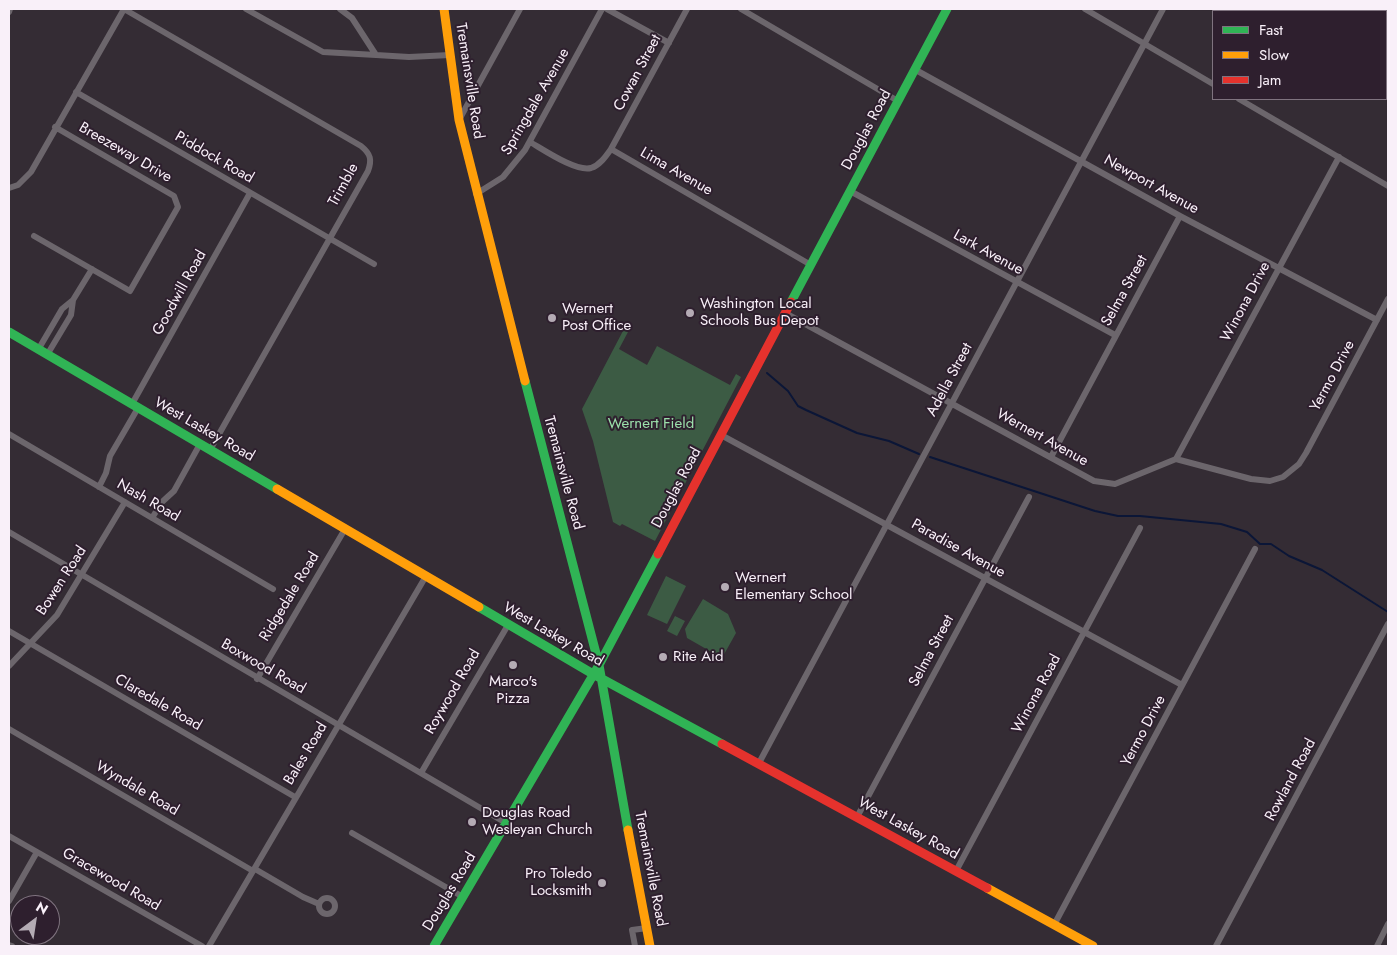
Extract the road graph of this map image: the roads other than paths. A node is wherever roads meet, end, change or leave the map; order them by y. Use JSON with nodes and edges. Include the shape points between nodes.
{"nodes":[{"id":1,"x":124,"y":9,"type":"edge"},
{"id":2,"x":246,"y":9,"type":"edge"},
{"id":3,"x":340,"y":9,"type":"edge"},
{"id":4,"x":444,"y":9,"type":"edge"},
{"id":5,"x":520,"y":9,"type":"edge"},
{"id":6,"x":602,"y":9,"type":"edge"},
{"id":7,"x":607,"y":9,"type":"edge"},
{"id":8,"x":687,"y":9,"type":"edge"},
{"id":9,"x":741,"y":9,"type":"edge"},
{"id":10,"x":946,"y":9,"type":"edge"},
{"id":11,"x":1084,"y":9,"type":"edge"},
{"id":12,"x":1163,"y":9,"type":"edge"},
{"id":13,"x":349,"y":11,"type":"edge"},
{"id":14,"x":668,"y":43,"type":"junction"},
{"id":15,"x":1144,"y":44,"type":"junction"},
{"id":16,"x":450,"y":54,"type":"junction"},
{"id":17,"x":376,"y":55,"type":"junction"},
{"id":18,"x":914,"y":69,"type":"junction"},
{"id":19,"x":1212,"y":83,"type":"edge"},
{"id":20,"x":76,"y":92,"type":"junction"},
{"id":21,"x":1241,"y":100,"type":"edge"},
{"id":22,"x":898,"y":101,"type":"junction"},
{"id":23,"x":459,"y":120,"type":"junction"},
{"id":24,"x":55,"y":127,"type":"junction"},
{"id":25,"x":530,"y":142,"type":"junction"},
{"id":26,"x":611,"y":149,"type":"junction"},
{"id":27,"x":1339,"y":157,"type":"junction"},
{"id":28,"x":1082,"y":161,"type":"junction"},
{"id":29,"x":1388,"y":186,"type":"edge"},
{"id":30,"x":9,"y":188,"type":"edge"},
{"id":31,"x":850,"y":191,"type":"junction"},
{"id":32,"x":250,"y":193,"type":"junction"},
{"id":33,"x":476,"y":194,"type":"junction"},
{"id":34,"x":1180,"y":216,"type":"junction"},
{"id":35,"x":34,"y":236,"type":"dead end"},
{"id":36,"x":328,"y":238,"type":"junction"},
{"id":37,"x":374,"y":264,"type":"dead end"},
{"id":38,"x":810,"y":266,"type":"junction"},
{"id":39,"x":1279,"y":268,"type":"junction"},
{"id":40,"x":92,"y":269,"type":"junction"},
{"id":41,"x":1017,"y":282,"type":"junction"},
{"id":42,"x":1388,"y":299,"type":"edge"},
{"id":43,"x":73,"y":300,"type":"junction"},
{"id":44,"x":785,"y":313,"type":"junction"},
{"id":45,"x":1377,"y":320,"type":"junction"},
{"id":46,"x":9,"y":332,"type":"edge"},
{"id":47,"x":1114,"y":335,"type":"junction"},
{"id":48,"x":38,"y":350,"type":"junction"},
{"id":49,"x":47,"y":355,"type":"junction"},
{"id":50,"x":952,"y":402,"type":"junction"},
{"id":51,"x":135,"y":406,"type":"junction"},
{"id":52,"x":9,"y":434,"type":"edge"},
{"id":53,"x":721,"y":435,"type":"junction"},
{"id":54,"x":200,"y":444,"type":"junction"},
{"id":55,"x":210,"y":450,"type":"junction"},
{"id":56,"x":1051,"y":457,"type":"junction"},
{"id":57,"x":1176,"y":459,"type":"junction"},
{"id":58,"x":99,"y":487,"type":"junction"},
{"id":59,"x":1029,"y":496,"type":"dead end"},
{"id":60,"x":125,"y":502,"type":"junction"},
{"id":61,"x":152,"y":518,"type":"junction"},
{"id":62,"x":887,"y":524,"type":"junction"},
{"id":63,"x":1140,"y":528,"type":"dead end"},
{"id":64,"x":345,"y":529,"type":"junction"},
{"id":65,"x":9,"y":532,"type":"edge"},
{"id":66,"x":1255,"y":548,"type":"dead end"},
{"id":67,"x":83,"y":575,"type":"junction"},
{"id":68,"x":426,"y":576,"type":"junction"},
{"id":69,"x":986,"y":579,"type":"junction"},
{"id":70,"x":273,"y":590,"type":"dead end"},
{"id":71,"x":1388,"y":624,"type":"edge"},
{"id":72,"x":508,"y":625,"type":"junction"},
{"id":73,"x":9,"y":630,"type":"edge"},
{"id":74,"x":1085,"y":631,"type":"junction"},
{"id":75,"x":31,"y":644,"type":"junction"},
{"id":76,"x":599,"y":665,"type":"junction"},
{"id":77,"x":9,"y":666,"type":"edge"},
{"id":78,"x":597,"y":676,"type":"junction"},
{"id":79,"x":257,"y":679,"type":"junction"},
{"id":80,"x":1182,"y":685,"type":"junction"},
{"id":81,"x":339,"y":726,"type":"junction"},
{"id":82,"x":9,"y":729,"type":"edge"},
{"id":83,"x":758,"y":763,"type":"junction"},
{"id":84,"x":421,"y":773,"type":"junction"},
{"id":85,"x":295,"y":797,"type":"junction"},
{"id":86,"x":857,"y":817,"type":"junction"},
{"id":87,"x":506,"y":823,"type":"junction"},
{"id":88,"x":352,"y":833,"type":"dead end"},
{"id":89,"x":9,"y":836,"type":"edge"},
{"id":90,"x":37,"y":852,"type":"junction"},
{"id":91,"x":254,"y":870,"type":"junction"},
{"id":92,"x":956,"y":871,"type":"junction"},
{"id":93,"x":463,"y":897,"type":"junction"},
{"id":94,"x":9,"y":901,"type":"edge"},
{"id":95,"x":319,"y":904,"type":"dead end"},
{"id":96,"x":1388,"y":924,"type":"edge"},
{"id":97,"x":1054,"y":925,"type":"junction"},
{"id":98,"x":647,"y":928,"type":"junction"},
{"id":99,"x":202,"y":946,"type":"edge"},
{"id":100,"x":209,"y":946,"type":"edge"},
{"id":101,"x":434,"y":946,"type":"edge"},
{"id":102,"x":635,"y":946,"type":"edge"},
{"id":103,"x":650,"y":946,"type":"edge"},
{"id":104,"x":1093,"y":946,"type":"edge"},
{"id":105,"x":1216,"y":946,"type":"edge"},
{"id":106,"x":1377,"y":946,"type":"edge"}],
"edges":[{"from":1,"to":20,"type":"street"},
{"from":1,"to":36,"type":"street","name":"Trimble","via":[[368,152],[371,164],[368,171]]},
{"from":2,"to":17,"type":"street","via":[[323,52]]},
{"from":3,"to":13,"type":"street"},
{"from":4,"to":16,"type":"street","name":"Tremainsville Road"},
{"from":5,"to":23,"type":"street"},
{"from":6,"to":25,"type":"street","name":"Springdale Avenue"},
{"from":7,"to":14,"type":"street"},
{"from":8,"to":14,"type":"street","name":"Cowan Street"},
{"from":9,"to":22,"type":"street"},
{"from":10,"to":18,"type":"street","name":"Douglas Road"},
{"from":11,"to":15,"type":"street"},
{"from":12,"to":15,"type":"street","name":"Adella Street"},
{"from":13,"to":17,"type":"street"},
{"from":14,"to":26,"type":"street","name":"Cowan Street"},
{"from":15,"to":19,"type":"street"},
{"from":15,"to":28,"type":"street","name":"Adella Street"},
{"from":16,"to":17,"type":"street"},
{"from":16,"to":23,"type":"street","name":"Tremainsville Road"},
{"from":18,"to":22,"type":"street","name":"Douglas Road"},
{"from":18,"to":28,"type":"street","name":"Newport Avenue"},
{"from":20,"to":24,"type":"street","name":"Breezeway Drive"},
{"from":20,"to":32,"type":"street","name":"Piddock Road"},
{"from":21,"to":27,"type":"street"},
{"from":22,"to":31,"type":"street","name":"Douglas Road"},
{"from":23,"to":33,"type":"street","name":"Tremainsville Road"},
{"from":24,"to":30,"type":"street","name":"Breezeway Drive","via":[[28,177]]},
{"from":24,"to":40,"type":"street","name":"Breezeway Drive","via":[[174,196],[178,207],[130,291]]},
{"from":25,"to":26,"type":"street","via":[[584,169],[593,168],[604,160]]},
{"from":25,"to":33,"type":"street","name":"Springdale Avenue","via":[[503,177]]},
{"from":26,"to":38,"type":"street","name":"Lima Avenue"},
{"from":27,"to":29,"type":"street"},
{"from":27,"to":39,"type":"street","name":"Winona Drive"},
{"from":28,"to":34,"type":"street","name":"Newport Avenue"},
{"from":28,"to":41,"type":"street","name":"Adella Street"},
{"from":31,"to":38,"type":"street","name":"Douglas Road"},
{"from":31,"to":41,"type":"street","name":"Lark Avenue"},
{"from":32,"to":36,"type":"street","name":"Piddock Road"},
{"from":32,"to":51,"type":"street","name":"Goodwill Road"},
{"from":33,"to":76,"type":"street","name":"Tremainsville Road"},
{"from":34,"to":39,"type":"street","name":"Newport Avenue"},
{"from":34,"to":47,"type":"street","name":"Selma Street"},
{"from":35,"to":40,"type":"street","name":"Breezeway Drive"},
{"from":36,"to":37,"type":"street","name":"Piddock Road"},
{"from":36,"to":55,"type":"street","name":"Trimble"},
{"from":38,"to":44,"type":"street","name":"Douglas Road"},
{"from":39,"to":45,"type":"street","name":"Newport Avenue"},
{"from":39,"to":57,"type":"street","name":"Winona Drive"},
{"from":40,"to":43,"type":"street"},
{"from":41,"to":47,"type":"street","name":"Lark Avenue"},
{"from":41,"to":50,"type":"street","name":"Adella Street"},
{"from":42,"to":45,"type":"street","name":"Yermo Drive"},
{"from":43,"to":48,"type":"street","via":[[62,309]]},
{"from":43,"to":49,"type":"street","via":[[70,315]]},
{"from":44,"to":50,"type":"street","name":"Wernert Avenue"},
{"from":44,"to":53,"type":"street","name":"Douglas Road"},
{"from":45,"to":57,"type":"street","name":"Yermo Drive","via":[[1299,464],[1283,477],[1270,481],[1251,479]]},
{"from":46,"to":48,"type":"street","name":"West Laskey Road"},
{"from":47,"to":56,"type":"street","name":"Selma Street"},
{"from":48,"to":49,"type":"street","name":"West Laskey Road"},
{"from":49,"to":51,"type":"street","name":"West Laskey Road"},
{"from":50,"to":56,"type":"street","name":"Wernert Avenue"},
{"from":50,"to":62,"type":"street","name":"Adella Street"},
{"from":51,"to":54,"type":"street","name":"West Laskey Road"},
{"from":51,"to":58,"type":"street","name":"Goodwill Road","via":[[110,456]]},
{"from":52,"to":58,"type":"street","name":"Nash Road"},
{"from":53,"to":62,"type":"street","name":"Paradise Avenue"},
{"from":53,"to":76,"type":"street","name":"Douglas Road"},
{"from":54,"to":55,"type":"street","name":"West Laskey Road"},
{"from":54,"to":61,"type":"street","via":[[174,491]]},
{"from":55,"to":64,"type":"street","name":"West Laskey Road"},
{"from":56,"to":57,"type":"street","name":"Wernert Avenue","via":[[1094,481],[1107,484],[1127,480]]},
{"from":58,"to":60,"type":"street","name":"Nash Road"},
{"from":59,"to":69,"type":"street","name":"Selma Street"},
{"from":60,"to":61,"type":"street","name":"Nash Road"},
{"from":60,"to":67,"type":"street","name":"Bowen Road"},
{"from":61,"to":70,"type":"street","name":"Nash Road"},
{"from":62,"to":69,"type":"street","name":"Paradise Avenue"},
{"from":62,"to":83,"type":"street","name":"Adella Street"},
{"from":63,"to":74,"type":"street","name":"Winona Road"},
{"from":64,"to":68,"type":"street","name":"West Laskey Road"},
{"from":64,"to":79,"type":"street","name":"Ridgedale Road"},
{"from":65,"to":67,"type":"street","name":"Boxwood Road"},
{"from":66,"to":80,"type":"street","name":"Yermo Drive"},
{"from":67,"to":75,"type":"street","name":"Bowen Road","via":[[57,615]]},
{"from":67,"to":79,"type":"street","name":"Boxwood Road"},
{"from":68,"to":72,"type":"street","name":"West Laskey Road"},
{"from":68,"to":81,"type":"street","name":"Bales Road"},
{"from":69,"to":74,"type":"street","name":"Paradise Avenue"},
{"from":69,"to":86,"type":"street","name":"Selma Street"},
{"from":71,"to":105,"type":"street","name":"Rowland Road"},
{"from":72,"to":78,"type":"street","name":"West Laskey Road"},
{"from":72,"to":84,"type":"street","name":"Roywood Road"},
{"from":73,"to":75,"type":"street","name":"Claredale Road"},
{"from":74,"to":80,"type":"street","name":"Paradise Avenue"},
{"from":74,"to":92,"type":"street","name":"Winona Road"},
{"from":75,"to":77,"type":"street","name":"Bowen Road"},
{"from":75,"to":85,"type":"street","name":"Claredale Road"},
{"from":76,"to":78,"type":"street","name":"Tremainsville Road"},
{"from":78,"to":83,"type":"street","name":"West Laskey Road"},
{"from":78,"to":87,"type":"street","name":"Douglas Road"},
{"from":78,"to":98,"type":"street","name":"Tremainsville Road"},
{"from":79,"to":81,"type":"street","name":"Boxwood Road"},
{"from":80,"to":97,"type":"street","name":"Yermo Drive"},
{"from":81,"to":84,"type":"street","name":"Boxwood Road"},
{"from":81,"to":85,"type":"street","name":"Bales Road"},
{"from":82,"to":91,"type":"street","name":"Wyndale Road"},
{"from":83,"to":86,"type":"street","name":"West Laskey Road"},
{"from":84,"to":87,"type":"street","name":"Boxwood Road"},
{"from":85,"to":91,"type":"street","name":"Bales Road"},
{"from":86,"to":92,"type":"street","name":"West Laskey Road"},
{"from":87,"to":93,"type":"street","name":"Douglas Road"},
{"from":88,"to":93,"type":"street"},
{"from":89,"to":90,"type":"street","name":"Gracewood Road"},
{"from":90,"to":94,"type":"street"},
{"from":90,"to":99,"type":"street","name":"Gracewood Road"},
{"from":91,"to":95,"type":"street","name":"Wyndale Road"},
{"from":91,"to":100,"type":"street","name":"Bales Road"},
{"from":92,"to":97,"type":"street","name":"West Laskey Road"},
{"from":93,"to":101,"type":"street","name":"Douglas Road"},
{"from":96,"to":106,"type":"street"},
{"from":97,"to":104,"type":"street","name":"West Laskey Road"},
{"from":98,"to":102,"type":"street","via":[[632,930]]},
{"from":98,"to":103,"type":"street","name":"Tremainsville Road"}]}
